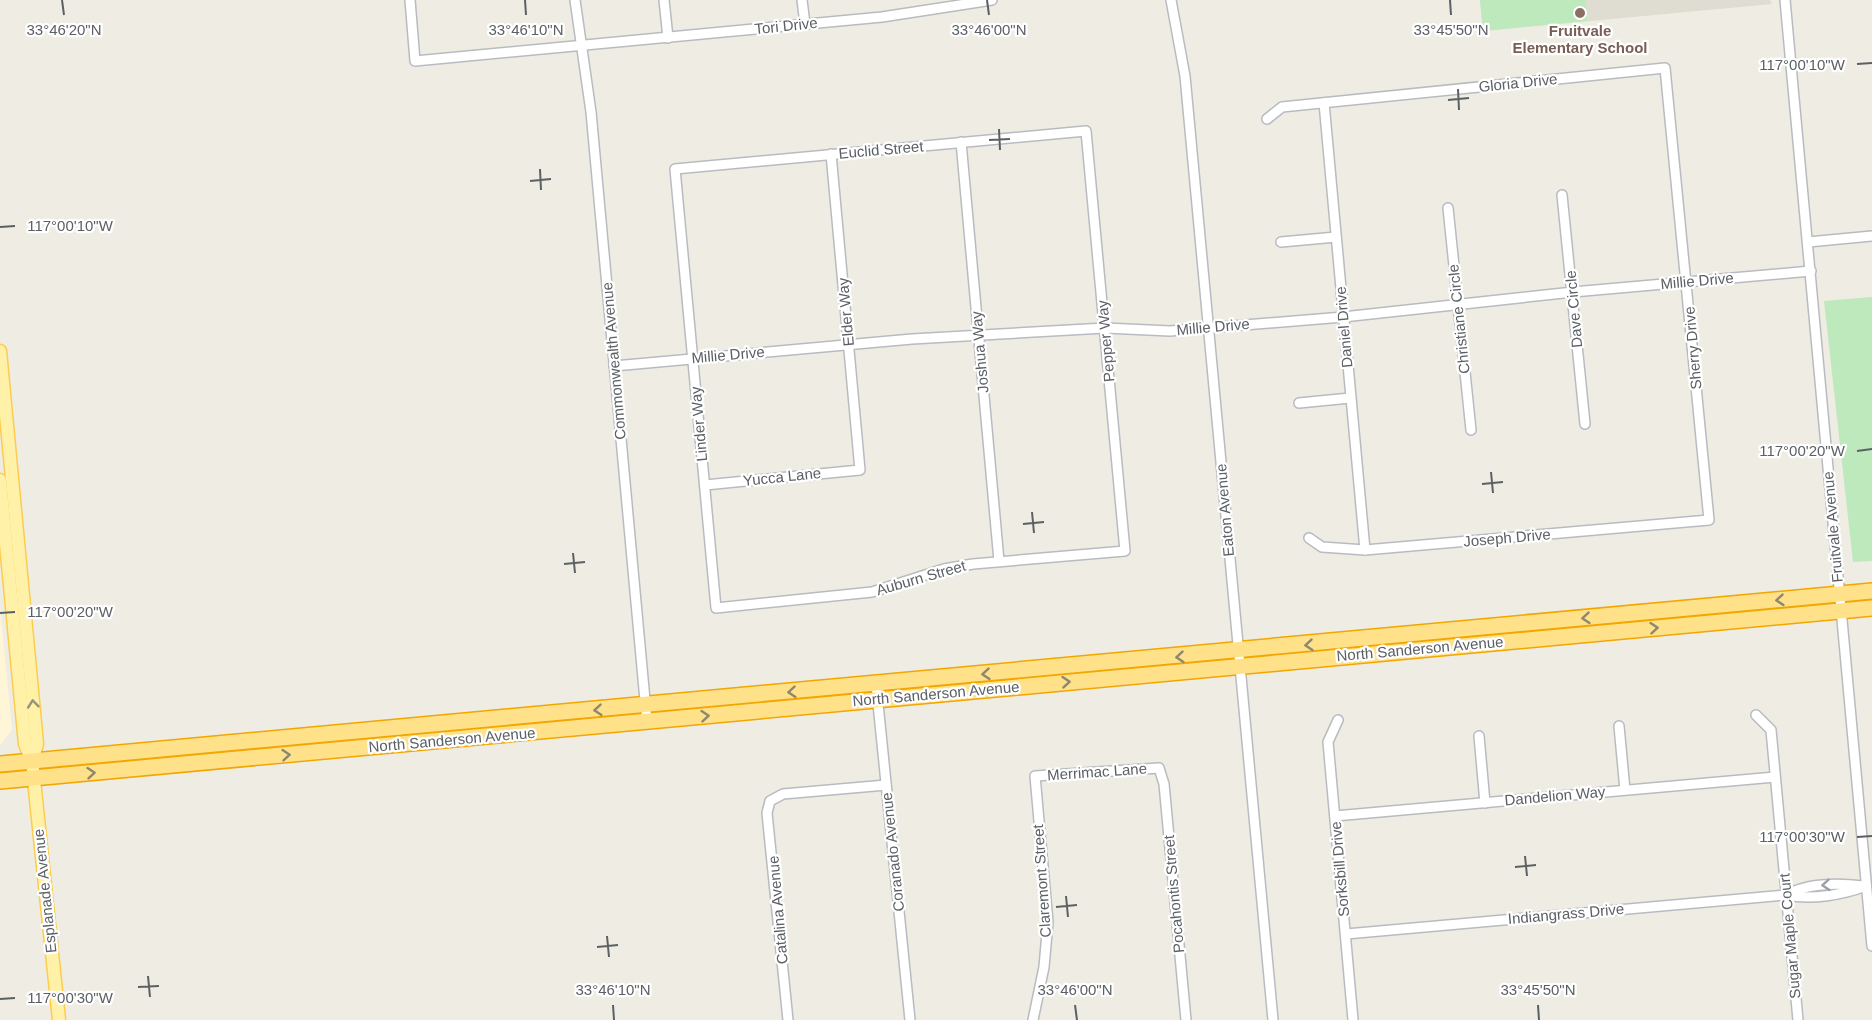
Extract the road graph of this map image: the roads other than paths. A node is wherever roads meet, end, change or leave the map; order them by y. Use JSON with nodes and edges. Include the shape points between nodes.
{"nodes":[{"id":1,"x":410,"y":0,"type":"edge"},
{"id":2,"x":575,"y":0,"type":"edge"},
{"id":3,"x":664,"y":0,"type":"edge"},
{"id":4,"x":802,"y":0,"type":"edge"},
{"id":5,"x":992,"y":0,"type":"edge"},
{"id":6,"x":1171,"y":0,"type":"edge"},
{"id":7,"x":1785,"y":0,"type":"edge"},
{"id":8,"x":937,"y":4,"type":"edge"},
{"id":9,"x":805,"y":24,"type":"junction"},
{"id":10,"x":668,"y":38,"type":"junction"},
{"id":11,"x":580,"y":45,"type":"junction"},
{"id":12,"x":1665,"y":68,"type":"joint"},
{"id":13,"x":1324,"y":103,"type":"junction"},
{"id":14,"x":1267,"y":119,"type":"dead end"},
{"id":15,"x":1086,"y":131,"type":"joint"},
{"id":16,"x":961,"y":142,"type":"junction"},
{"id":17,"x":831,"y":154,"type":"junction"},
{"id":18,"x":675,"y":169,"type":"joint"},
{"id":19,"x":1562,"y":195,"type":"dead end"},
{"id":20,"x":1448,"y":208,"type":"dead end"},
{"id":21,"x":1872,"y":236,"type":"edge"},
{"id":22,"x":1336,"y":237,"type":"junction"},
{"id":23,"x":1281,"y":242,"type":"dead end"},
{"id":24,"x":1808,"y":242,"type":"junction"},
{"id":25,"x":1810,"y":271,"type":"junction"},
{"id":26,"x":1686,"y":281,"type":"junction"},
{"id":27,"x":1573,"y":292,"type":"junction"},
{"id":28,"x":1458,"y":305,"type":"junction"},
{"id":29,"x":1343,"y":317,"type":"junction"},
{"id":30,"x":1105,"y":328,"type":"junction"},
{"id":31,"x":1208,"y":328,"type":"junction"},
{"id":32,"x":978,"y":336,"type":"junction"},
{"id":33,"x":849,"y":344,"type":"junction"},
{"id":34,"x":0,"y":351,"type":"edge"},
{"id":35,"x":693,"y":358,"type":"junction"},
{"id":36,"x":614,"y":366,"type":"junction"},
{"id":37,"x":1350,"y":398,"type":"junction"},
{"id":38,"x":1299,"y":403,"type":"dead end"},
{"id":39,"x":1585,"y":424,"type":"dead end"},
{"id":40,"x":1471,"y":430,"type":"dead end"},
{"id":41,"x":860,"y":470,"type":"joint"},
{"id":42,"x":0,"y":480,"type":"edge"},
{"id":43,"x":705,"y":485,"type":"junction"},
{"id":44,"x":1709,"y":520,"type":"joint"},
{"id":45,"x":1309,"y":538,"type":"dead end"},
{"id":46,"x":1365,"y":550,"type":"junction"},
{"id":47,"x":1125,"y":551,"type":"joint"},
{"id":48,"x":999,"y":561,"type":"junction"},
{"id":49,"x":1872,"y":591,"type":"edge"},
{"id":50,"x":1839,"y":594,"type":"junction"},
{"id":51,"x":716,"y":608,"type":"joint"},
{"id":52,"x":1872,"y":608,"type":"edge"},
{"id":53,"x":1840,"y":610,"type":"junction"},
{"id":54,"x":1239,"y":659,"type":"junction"},
{"id":55,"x":876,"y":684,"type":"junction"},
{"id":56,"x":878,"y":700,"type":"junction"},
{"id":57,"x":645,"y":705,"type":"junction"},
{"id":58,"x":1756,"y":715,"type":"dead end"},
{"id":59,"x":1338,"y":720,"type":"dead end"},
{"id":60,"x":646,"y":722,"type":"junction"},
{"id":61,"x":1619,"y":726,"type":"dead end"},
{"id":62,"x":1479,"y":736,"type":"dead end"},
{"id":63,"x":32,"y":761,"type":"junction"},
{"id":64,"x":0,"y":764,"type":"edge"},
{"id":65,"x":1159,"y":768,"type":"joint"},
{"id":66,"x":1035,"y":776,"type":"joint"},
{"id":67,"x":1775,"y":777,"type":"junction"},
{"id":68,"x":33,"y":778,"type":"junction"},
{"id":69,"x":0,"y":781,"type":"edge"},
{"id":70,"x":886,"y":785,"type":"junction"},
{"id":71,"x":1625,"y":790,"type":"junction"},
{"id":72,"x":1485,"y":803,"type":"junction"},
{"id":73,"x":1335,"y":816,"type":"junction"},
{"id":74,"x":1866,"y":886,"type":"junction"},
{"id":75,"x":1786,"y":895,"type":"junction"},
{"id":76,"x":1346,"y":934,"type":"junction"},
{"id":77,"x":1872,"y":946,"type":"edge"},
{"id":78,"x":59,"y":1020,"type":"edge"},
{"id":79,"x":788,"y":1020,"type":"edge"},
{"id":80,"x":910,"y":1020,"type":"edge"},
{"id":81,"x":1033,"y":1020,"type":"edge"},
{"id":82,"x":1186,"y":1020,"type":"edge"},
{"id":83,"x":1273,"y":1020,"type":"edge"},
{"id":84,"x":1353,"y":1020,"type":"edge"},
{"id":85,"x":1798,"y":1020,"type":"edge"}],
"edges":[{"from":1,"to":11,"type":"street","name":"Tori Drive","via":[[415,61]]},
{"from":2,"to":11,"type":"street","name":"Commonwealth Avenue"},
{"from":3,"to":10,"type":"street"},
{"from":4,"to":9,"type":"street"},
{"from":5,"to":8,"type":"street","name":"Tori Drive"},
{"from":6,"to":31,"type":"street","name":"Eaton Avenue","via":[[1185,76]]},
{"from":7,"to":24,"type":"street","name":"Fruitvale Avenue"},
{"from":8,"to":9,"type":"street","name":"Tori Drive"},
{"from":9,"to":10,"type":"street","name":"Tori Drive"},
{"from":10,"to":11,"type":"street","name":"Tori Drive"},
{"from":11,"to":36,"type":"street","name":"Commonwealth Avenue","via":[[591,112]]},
{"from":12,"to":13,"type":"street","name":"Gloria Drive"},
{"from":12,"to":26,"type":"street","name":"Sherry Drive"},
{"from":13,"to":14,"type":"street","name":"Gloria Drive","via":[[1282,107]]},
{"from":13,"to":22,"type":"street","name":"Daniel Drive"},
{"from":15,"to":16,"type":"street","name":"Euclid Street"},
{"from":15,"to":30,"type":"street","name":"Pepper Way"},
{"from":16,"to":17,"type":"street","name":"Euclid Street"},
{"from":16,"to":32,"type":"street","name":"Joshua Way"},
{"from":17,"to":18,"type":"street","name":"Euclid Street"},
{"from":17,"to":33,"type":"street","name":"Elder Way"},
{"from":18,"to":35,"type":"street","name":"Linder Way"},
{"from":19,"to":27,"type":"street","name":"Dave Circle"},
{"from":20,"to":28,"type":"street","name":"Christiane Circle"},
{"from":21,"to":24,"type":"street"},
{"from":22,"to":23,"type":"street"},
{"from":22,"to":29,"type":"street","name":"Daniel Drive"},
{"from":24,"to":25,"type":"street","name":"Fruitvale Avenue"},
{"from":25,"to":26,"type":"street","name":"Millie Drive"},
{"from":25,"to":50,"type":"street","name":"Fruitvale Avenue"},
{"from":26,"to":27,"type":"street","name":"Millie Drive"},
{"from":26,"to":44,"type":"street","name":"Sherry Drive"},
{"from":27,"to":28,"type":"street","name":"Millie Drive"},
{"from":27,"to":39,"type":"street","name":"Dave Circle"},
{"from":28,"to":29,"type":"street","name":"Millie Drive"},
{"from":28,"to":40,"type":"street","name":"Christiane Circle"},
{"from":29,"to":31,"type":"street","name":"Millie Drive"},
{"from":29,"to":37,"type":"street","name":"Daniel Drive"},
{"from":30,"to":31,"type":"street","name":"Millie Drive"},
{"from":30,"to":32,"type":"street","name":"Millie Drive"},
{"from":30,"to":47,"type":"street","name":"Pepper Way"},
{"from":31,"to":54,"type":"street","name":"Eaton Avenue"},
{"from":32,"to":33,"type":"street","name":"Millie Drive"},
{"from":32,"to":48,"type":"street","name":"Joshua Way"},
{"from":33,"to":35,"type":"street","name":"Millie Drive"},
{"from":33,"to":41,"type":"street","name":"Elder Way"},
{"from":63,"to":34,"type":"main road","name":"Esplanade Avenue","one_way":true,"via":[[37,744]]},
{"from":35,"to":36,"type":"street","name":"Millie Drive"},
{"from":35,"to":43,"type":"street","name":"Linder Way"},
{"from":36,"to":57,"type":"street","name":"Commonwealth Avenue"},
{"from":37,"to":38,"type":"street"},
{"from":37,"to":46,"type":"street","name":"Daniel Drive"},
{"from":41,"to":43,"type":"street","name":"Yucca Lane"},
{"from":42,"to":63,"type":"main road","name":"Esplanade Avenue","via":[[25,744]]},
{"from":43,"to":51,"type":"street","name":"Linder Way"},
{"from":44,"to":46,"type":"street","name":"Joseph Drive"},
{"from":45,"to":46,"type":"street","name":"Joseph Drive","via":[[1322,547]]},
{"from":47,"to":48,"type":"street","name":"Auburn Street"},
{"from":48,"to":51,"type":"street","name":"Auburn Street","via":[[957,566],[858,595]]},
{"from":49,"to":50,"type":"highway","name":"North Sanderson Avenue"},
{"from":50,"to":53,"type":"street","name":"Fruitvale Avenue"},
{"from":50,"to":54,"type":"highway","name":"North Sanderson Avenue","one_way":true},
{"from":52,"to":53,"type":"highway","name":"North Sanderson Avenue"},
{"from":54,"to":53,"type":"highway","name":"North Sanderson Avenue","one_way":true},
{"from":53,"to":74,"type":"street","name":"Fruitvale Avenue"},
{"from":54,"to":55,"type":"highway","name":"North Sanderson Avenue","one_way":true},
{"from":56,"to":54,"type":"highway","name":"North Sanderson Avenue","one_way":true},
{"from":54,"to":83,"type":"street","name":"Eaton Avenue"},
{"from":55,"to":56,"type":"street","name":"Coranado Avenue"},
{"from":55,"to":57,"type":"highway","name":"North Sanderson Avenue","one_way":true},
{"from":60,"to":56,"type":"highway","name":"North Sanderson Avenue","one_way":true},
{"from":56,"to":70,"type":"street","name":"Coranado Avenue"},
{"from":57,"to":60,"type":"street","name":"Commonwealth Avenue"},
{"from":57,"to":63,"type":"highway","name":"North Sanderson Avenue","one_way":true},
{"from":58,"to":67,"type":"street","name":"Sugar Maple Court","via":[[1771,730]]},
{"from":59,"to":73,"type":"street","name":"Sorksbill Drive","via":[[1328,742]]},
{"from":68,"to":60,"type":"highway","name":"North Sanderson Avenue","one_way":true},
{"from":61,"to":71,"type":"street"},
{"from":62,"to":72,"type":"street"},
{"from":63,"to":64,"type":"highway","name":"North Sanderson Avenue"},
{"from":63,"to":68,"type":"main road","name":"Esplanade Avenue"},
{"from":65,"to":66,"type":"street","name":"Merrimac Lane"},
{"from":65,"to":82,"type":"street","name":"Pocahontis Street","via":[[1164,784]]},
{"from":66,"to":81,"type":"street","name":"Claremont Street","via":[[1048,922]]},
{"from":67,"to":71,"type":"street","name":"Dandelion Way"},
{"from":67,"to":75,"type":"street","name":"Sugar Maple Court"},
{"from":68,"to":69,"type":"highway","name":"North Sanderson Avenue"},
{"from":68,"to":78,"type":"main road","name":"Esplanade Avenue"},
{"from":70,"to":79,"type":"street","name":"Catalina Avenue","via":[[783,794],[770,801],[767,813]]},
{"from":70,"to":80,"type":"street","name":"Coranado Avenue"},
{"from":71,"to":72,"type":"street","name":"Dandelion Way"},
{"from":72,"to":73,"type":"street","name":"Dandelion Way"},
{"from":73,"to":76,"type":"street","name":"Sorksbill Drive"},
{"from":74,"to":75,"type":"street","name":"Indiangrass Drive","via":[[1847,893]]},
{"from":74,"to":77,"type":"street","name":"Fruitvale Avenue"},
{"from":75,"to":76,"type":"street","name":"Indiangrass Drive"},
{"from":75,"to":85,"type":"street","name":"Sugar Maple Court"},
{"from":76,"to":84,"type":"street","name":"Sorksbill Drive"}]}
